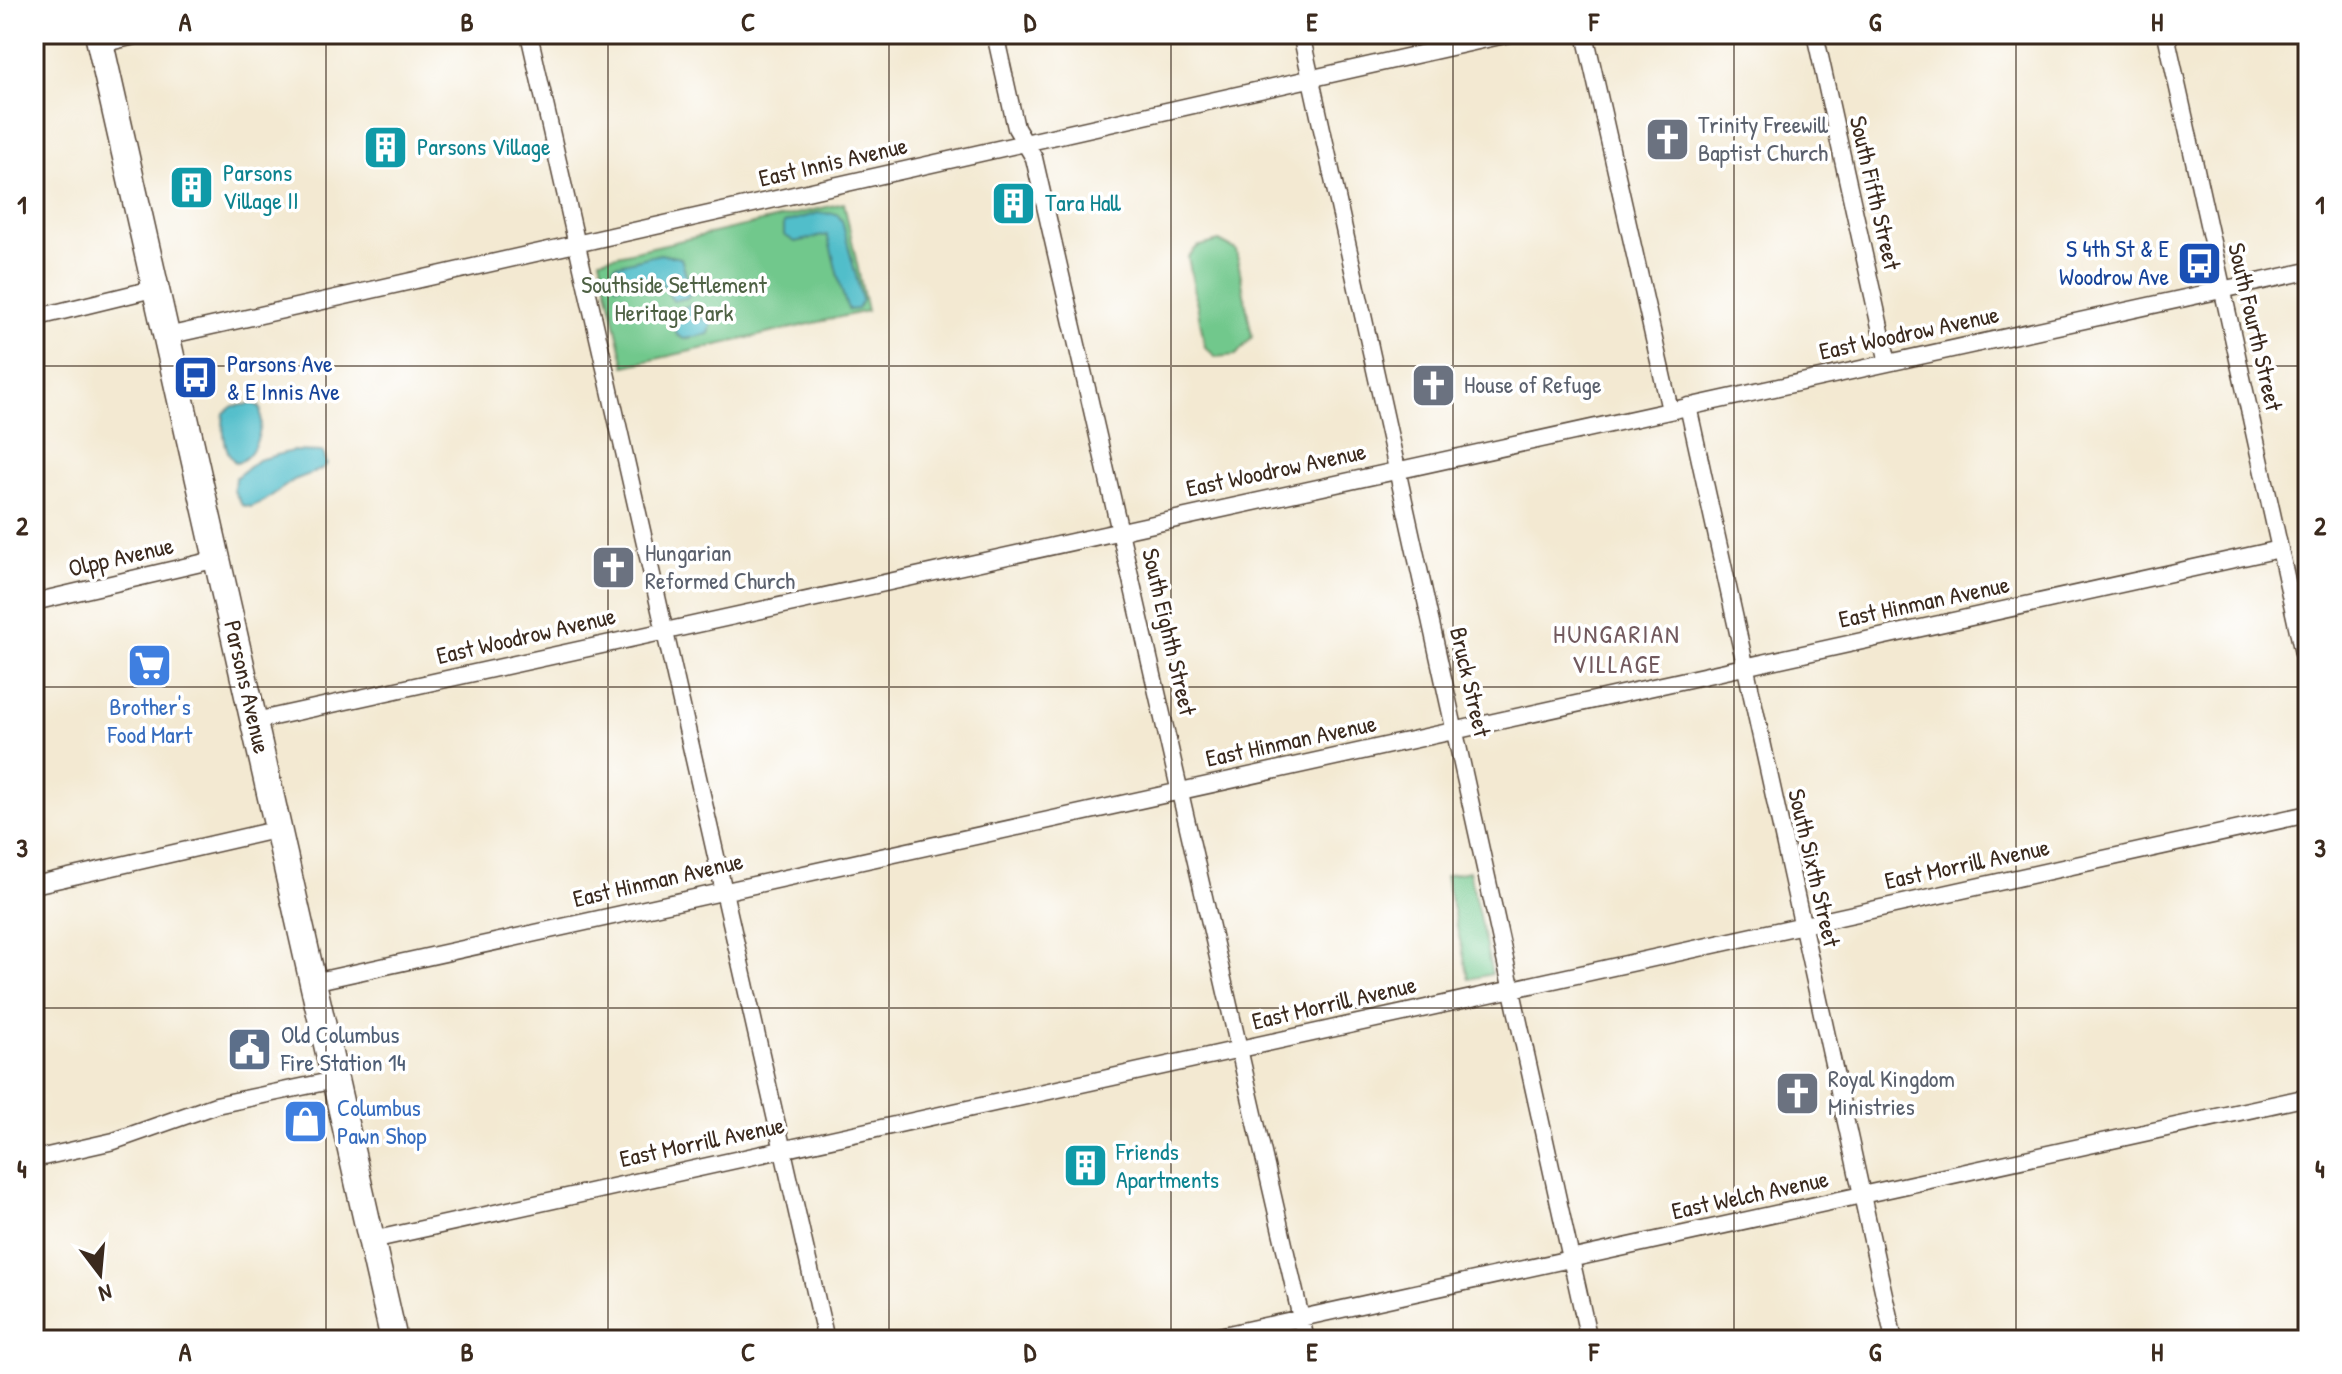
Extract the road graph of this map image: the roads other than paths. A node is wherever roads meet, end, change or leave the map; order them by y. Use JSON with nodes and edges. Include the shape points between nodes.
{"nodes":[{"id":1,"x":143,"y":34,"type":"edge"},
{"id":2,"x":529,"y":34,"type":"edge"},
{"id":3,"x":995,"y":34,"type":"edge"},
{"id":4,"x":1301,"y":34,"type":"edge"},
{"id":5,"x":1509,"y":34,"type":"edge"},
{"id":6,"x":1585,"y":34,"type":"edge"},
{"id":7,"x":1815,"y":34,"type":"edge"},
{"id":8,"x":2166,"y":34,"type":"edge"},
{"id":9,"x":100,"y":39,"type":"edge"},
{"id":10,"x":1311,"y":79,"type":"junction"},
{"id":11,"x":1026,"y":143,"type":"junction"},
{"id":12,"x":577,"y":244,"type":"junction"},
{"id":13,"x":2308,"y":271,"type":"edge"},
{"id":14,"x":157,"y":288,"type":"junction"},
{"id":15,"x":2222,"y":290,"type":"junction"},
{"id":16,"x":34,"y":318,"type":"edge"},
{"id":17,"x":167,"y":336,"type":"junction"},
{"id":18,"x":1888,"y":363,"type":"junction"},
{"id":19,"x":1688,"y":406,"type":"junction"},
{"id":20,"x":1670,"y":410,"type":"junction"},
{"id":21,"x":1398,"y":468,"type":"junction"},
{"id":22,"x":1120,"y":529,"type":"junction"},
{"id":23,"x":2280,"y":549,"type":"junction"},
{"id":24,"x":218,"y":559,"type":"junction"},
{"id":25,"x":34,"y":602,"type":"edge"},
{"id":26,"x":666,"y":629,"type":"junction"},
{"id":27,"x":1744,"y":666,"type":"junction"},
{"id":28,"x":2308,"y":676,"type":"edge"},
{"id":29,"x":255,"y":721,"type":"junction"},
{"id":30,"x":1456,"y":730,"type":"junction"},
{"id":31,"x":1181,"y":789,"type":"junction"},
{"id":32,"x":2308,"y":814,"type":"edge"},
{"id":33,"x":279,"y":829,"type":"junction"},
{"id":34,"x":34,"y":885,"type":"edge"},
{"id":35,"x":725,"y":890,"type":"junction"},
{"id":36,"x":1803,"y":925,"type":"junction"},
{"id":37,"x":313,"y":982,"type":"junction"},
{"id":38,"x":1512,"y":987,"type":"junction"},
{"id":39,"x":1239,"y":1048,"type":"junction"},
{"id":40,"x":335,"y":1080,"type":"junction"},
{"id":41,"x":2308,"y":1097,"type":"edge"},
{"id":42,"x":783,"y":1149,"type":"junction"},
{"id":43,"x":34,"y":1159,"type":"edge"},
{"id":44,"x":1862,"y":1195,"type":"junction"},
{"id":45,"x":372,"y":1240,"type":"junction"},
{"id":46,"x":1571,"y":1259,"type":"junction"},
{"id":47,"x":1301,"y":1318,"type":"junction"},
{"id":48,"x":394,"y":1340,"type":"edge"},
{"id":49,"x":826,"y":1340,"type":"edge"},
{"id":50,"x":1201,"y":1340,"type":"edge"},
{"id":51,"x":1306,"y":1340,"type":"edge"},
{"id":52,"x":1589,"y":1340,"type":"edge"},
{"id":53,"x":1894,"y":1340,"type":"edge"}],
"edges":[{"from":1,"to":9,"type":"street"},
{"from":2,"to":12,"type":"street"},
{"from":3,"to":11,"type":"street","name":"South Eighth Street","via":[[1016,128]]},
{"from":4,"to":10,"type":"street","name":"Bruck Street"},
{"from":5,"to":10,"type":"street","name":"East Innis Avenue"},
{"from":6,"to":20,"type":"street"},
{"from":7,"to":18,"type":"street","name":"South Fifth Street"},
{"from":8,"to":15,"type":"street","name":"South Fourth Street"},
{"from":9,"to":14,"type":"main road","name":"Parsons Avenue"},
{"from":10,"to":11,"type":"street","name":"East Innis Avenue"},
{"from":10,"to":21,"type":"street","name":"Bruck Street"},
{"from":11,"to":12,"type":"street","name":"East Innis Avenue"},
{"from":11,"to":22,"type":"street","name":"South Eighth Street","via":[[1034,158]]},
{"from":12,"to":17,"type":"street","name":"East Innis Avenue"},
{"from":12,"to":26,"type":"street"},
{"from":13,"to":15,"type":"street","name":"East Woodrow Avenue"},
{"from":14,"to":16,"type":"street"},
{"from":14,"to":17,"type":"main road","name":"Parsons Avenue"},
{"from":15,"to":18,"type":"street","name":"East Woodrow Avenue"},
{"from":15,"to":23,"type":"street","name":"South Fourth Street"},
{"from":17,"to":24,"type":"main road","name":"Parsons Avenue"},
{"from":18,"to":19,"type":"street","name":"East Woodrow Avenue"},
{"from":19,"to":20,"type":"street","name":"East Woodrow Avenue"},
{"from":19,"to":27,"type":"street","name":"South Sixth Street"},
{"from":20,"to":21,"type":"street","name":"East Woodrow Avenue"},
{"from":21,"to":22,"type":"street","name":"East Woodrow Avenue"},
{"from":21,"to":30,"type":"street","name":"Bruck Street"},
{"from":22,"to":26,"type":"street","name":"East Woodrow Avenue"},
{"from":22,"to":31,"type":"street","name":"South Eighth Street"},
{"from":23,"to":27,"type":"street","name":"East Hinman Avenue"},
{"from":23,"to":28,"type":"street","name":"South Fourth Street"},
{"from":24,"to":25,"type":"street","name":"Olpp Avenue"},
{"from":24,"to":29,"type":"main road","name":"Parsons Avenue"},
{"from":26,"to":29,"type":"street","name":"East Woodrow Avenue"},
{"from":26,"to":35,"type":"street"},
{"from":27,"to":30,"type":"street","name":"East Hinman Avenue"},
{"from":27,"to":36,"type":"street","name":"South Sixth Street"},
{"from":29,"to":33,"type":"main road","name":"Parsons Avenue"},
{"from":30,"to":31,"type":"street","name":"East Hinman Avenue"},
{"from":30,"to":38,"type":"street","name":"Bruck Street"},
{"from":31,"to":35,"type":"street","name":"East Hinman Avenue"},
{"from":31,"to":39,"type":"street","name":"South Eighth Street"},
{"from":32,"to":36,"type":"street","name":"East Morrill Avenue"},
{"from":33,"to":34,"type":"street"},
{"from":33,"to":37,"type":"main road","name":"Parsons Avenue"},
{"from":35,"to":37,"type":"street","name":"East Hinman Avenue"},
{"from":35,"to":42,"type":"street"},
{"from":36,"to":38,"type":"street","name":"East Morrill Avenue"},
{"from":36,"to":44,"type":"street","name":"South Sixth Street"},
{"from":37,"to":40,"type":"main road","name":"Parsons Avenue"},
{"from":38,"to":39,"type":"street","name":"East Morrill Avenue"},
{"from":38,"to":46,"type":"street","name":"Bruck Street"},
{"from":39,"to":42,"type":"street","name":"East Morrill Avenue"},
{"from":39,"to":47,"type":"street","name":"South Eighth Street"},
{"from":40,"to":43,"type":"street","via":[[216,1105],[114,1141]]},
{"from":40,"to":45,"type":"main road","name":"Parsons Avenue"},
{"from":41,"to":44,"type":"street","name":"East Welch Avenue"},
{"from":42,"to":45,"type":"street","name":"East Morrill Avenue"},
{"from":42,"to":49,"type":"street"},
{"from":44,"to":46,"type":"street","name":"East Welch Avenue"},
{"from":44,"to":53,"type":"street","name":"South Sixth Street"},
{"from":45,"to":48,"type":"main road","name":"Parsons Avenue"},
{"from":46,"to":47,"type":"street","name":"East Welch Avenue"},
{"from":46,"to":52,"type":"street","name":"Bruck Street"},
{"from":47,"to":50,"type":"street","name":"East Welch Avenue"},
{"from":47,"to":51,"type":"street","name":"South Eighth Street"}]}
